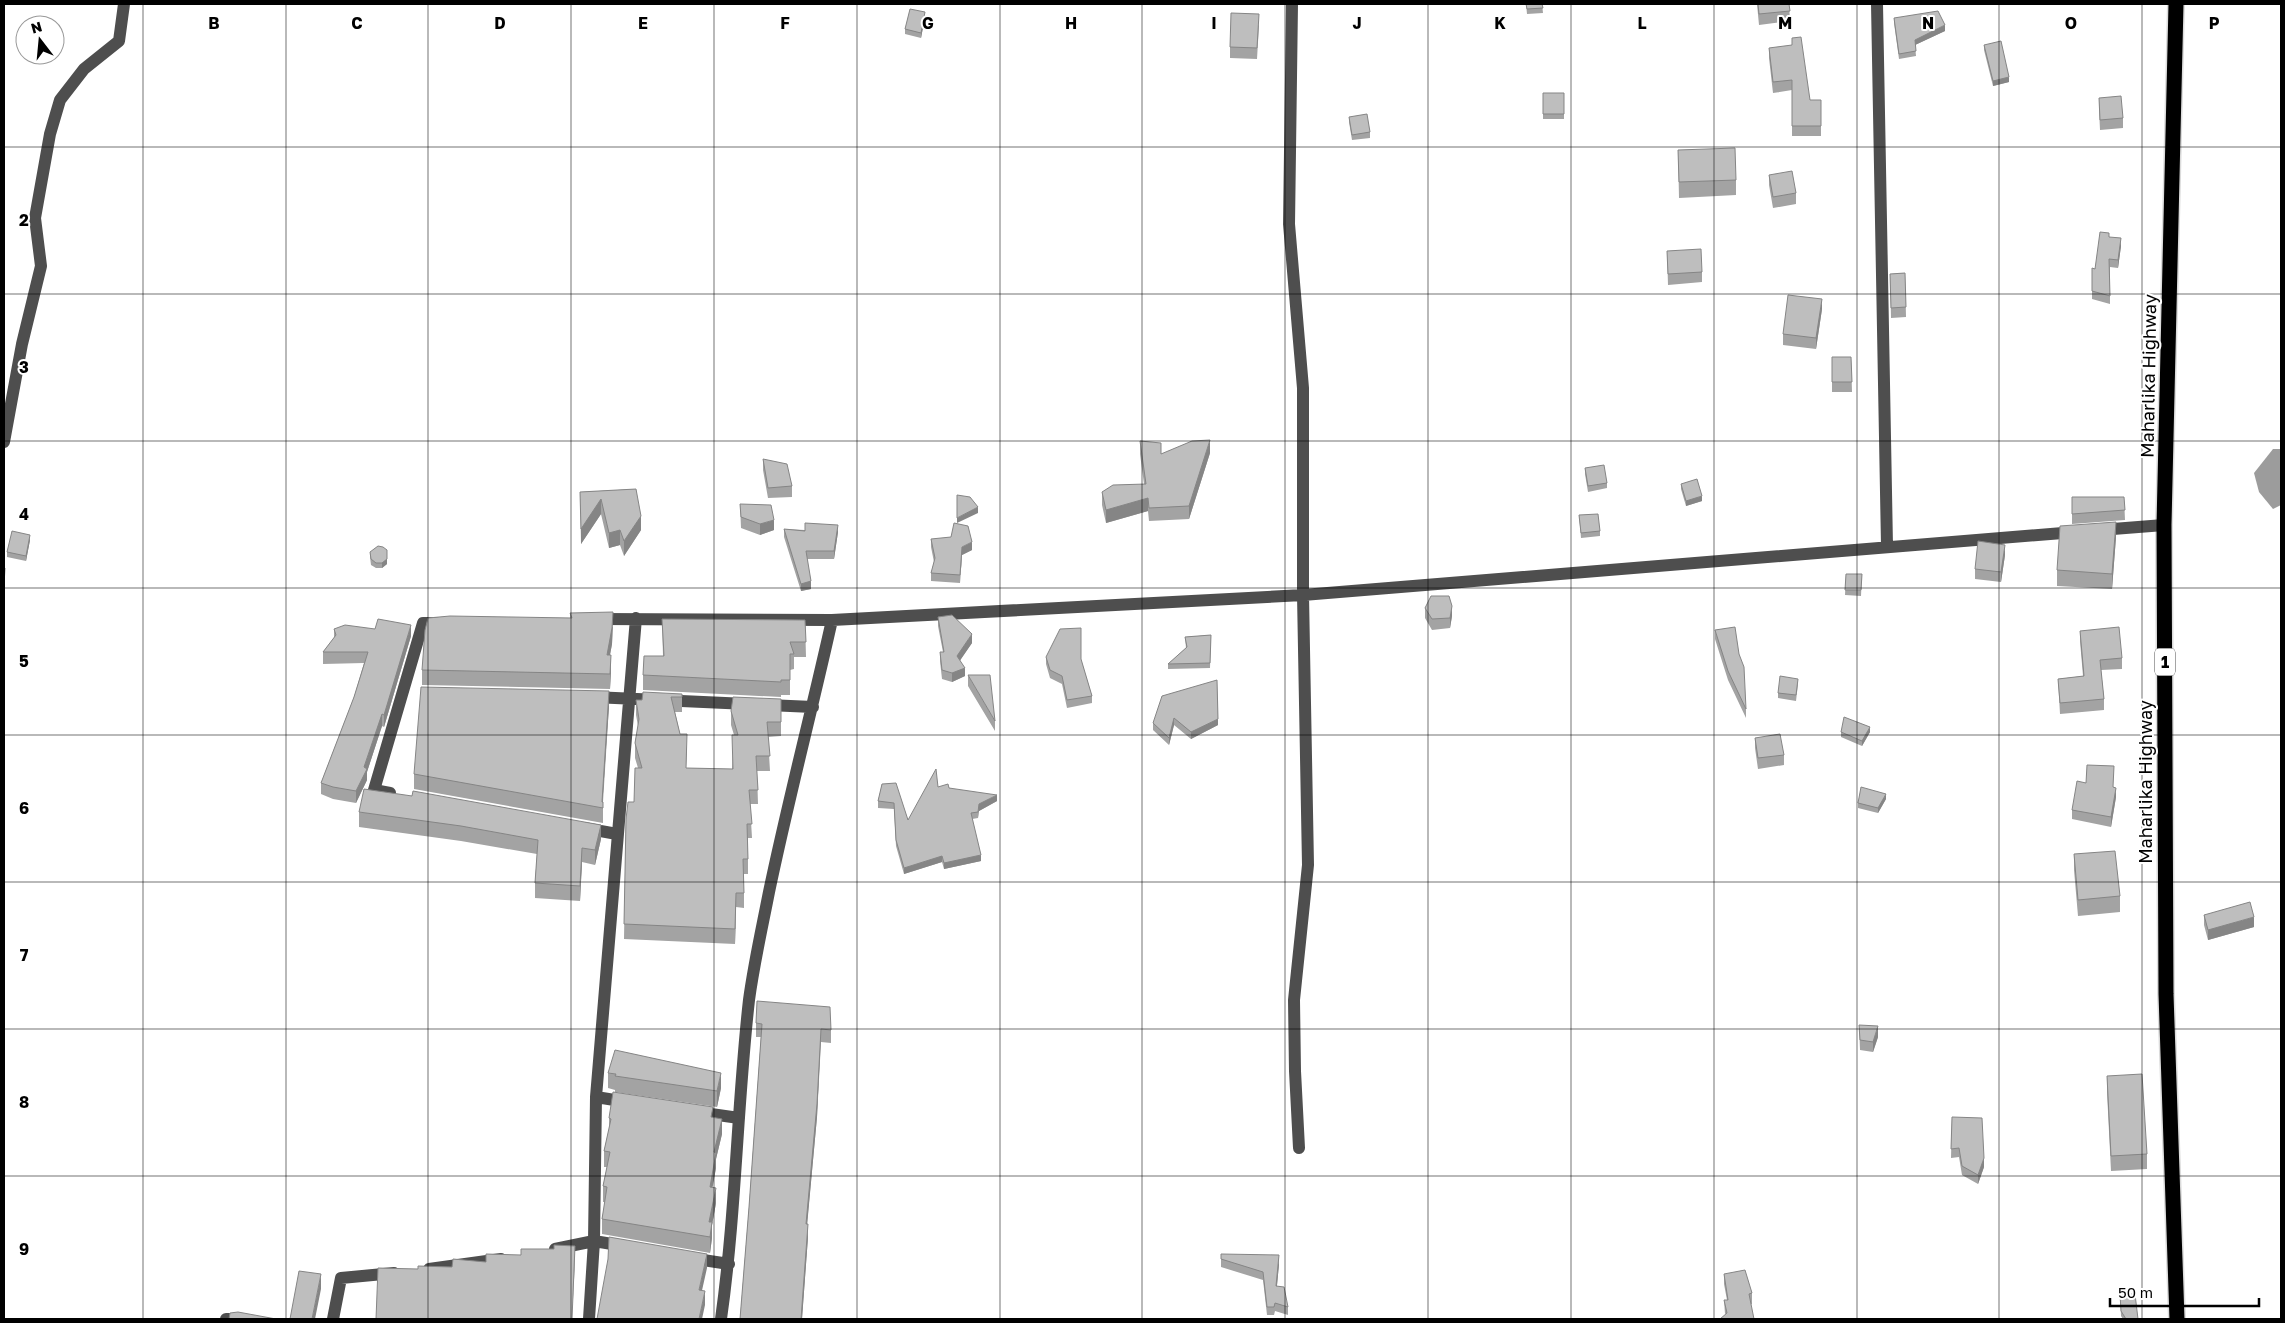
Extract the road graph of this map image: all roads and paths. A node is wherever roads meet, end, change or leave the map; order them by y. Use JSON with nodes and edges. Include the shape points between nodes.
{"nodes":[{"id":1,"x":124,"y":4,"type":"edge"},
{"id":2,"x":1292,"y":4,"type":"edge"},
{"id":3,"x":1877,"y":4,"type":"edge"},
{"id":4,"x":2176,"y":4,"type":"edge"},
{"id":5,"x":4,"y":442,"type":"edge"},
{"id":6,"x":2164,"y":526,"type":"junction"},
{"id":7,"x":1887,"y":546,"type":"junction"},
{"id":8,"x":1303,"y":595,"type":"junction"},
{"id":9,"x":636,"y":618,"type":"junction"},
{"id":10,"x":588,"y":619,"type":"edge"},
{"id":11,"x":832,"y":620,"type":"junction"},
{"id":12,"x":452,"y":623,"type":"edge"},
{"id":13,"x":582,"y":697,"type":"edge"},
{"id":14,"x":631,"y":698,"type":"junction"},
{"id":15,"x":812,"y":707,"type":"junction"},
{"id":16,"x":403,"y":796,"type":"edge"},
{"id":17,"x":569,"y":825,"type":"edge"},
{"id":18,"x":617,"y":834,"type":"junction"},
{"id":19,"x":596,"y":1097,"type":"junction"},
{"id":20,"x":644,"y":1104,"type":"edge"},
{"id":21,"x":682,"y":1110,"type":"edge"},
{"id":22,"x":739,"y":1118,"type":"junction"},
{"id":23,"x":1299,"y":1148,"type":"dead end"},
{"id":24,"x":594,"y":1241,"type":"junction"},
{"id":25,"x":633,"y":1248,"type":"edge"},
{"id":26,"x":545,"y":1250,"type":"edge"},
{"id":27,"x":516,"y":1256,"type":"edge"},
{"id":28,"x":681,"y":1256,"type":"edge"},
{"id":29,"x":729,"y":1264,"type":"junction"},
{"id":30,"x":226,"y":1319,"type":"edge"},
{"id":31,"x":236,"y":1319,"type":"edge"},
{"id":32,"x":332,"y":1319,"type":"edge"},
{"id":33,"x":589,"y":1319,"type":"edge"},
{"id":34,"x":721,"y":1319,"type":"edge"},
{"id":35,"x":2177,"y":1319,"type":"edge"}],
"edges":[{"from":1,"to":5,"type":"street","via":[[119,41],[84,68],[60,100],[50,134],[35,218],[41,266],[22,344]]},
{"from":2,"to":8,"type":"street","via":[[1289,224],[1303,388]]},
{"from":3,"to":7,"type":"street"},
{"from":4,"to":6,"type":"highway","name":"Maharlika Highway","number":"1"},
{"from":6,"to":7,"type":"street"},
{"from":6,"to":35,"type":"highway","name":"Maharlika Highway","number":"1","via":[[2166,994]]},
{"from":7,"to":8,"type":"street"},
{"from":8,"to":11,"type":"street"},
{"from":8,"to":23,"type":"street","via":[[1308,865],[1294,1000]]},
{"from":9,"to":10,"type":"street"},
{"from":9,"to":11,"type":"street"},
{"from":9,"to":14,"type":"street"},
{"from":11,"to":15,"type":"street"},
{"from":12,"to":16,"type":"street","via":[[423,623],[409,693],[374,790]]},
{"from":13,"to":14,"type":"street"},
{"from":14,"to":15,"type":"street"},
{"from":14,"to":18,"type":"street"},
{"from":15,"to":22,"type":"street","via":[[756,953]]},
{"from":17,"to":18,"type":"street"},
{"from":18,"to":19,"type":"street"},
{"from":19,"to":20,"type":"street"},
{"from":19,"to":24,"type":"street"},
{"from":21,"to":22,"type":"street"},
{"from":22,"to":29,"type":"street"},
{"from":24,"to":25,"type":"street"},
{"from":24,"to":26,"type":"street"},
{"from":24,"to":33,"type":"street"},
{"from":27,"to":32,"type":"street","via":[[341,1278]]},
{"from":28,"to":29,"type":"street"},
{"from":29,"to":34,"type":"street"},
{"from":30,"to":31,"type":"street"}]}
